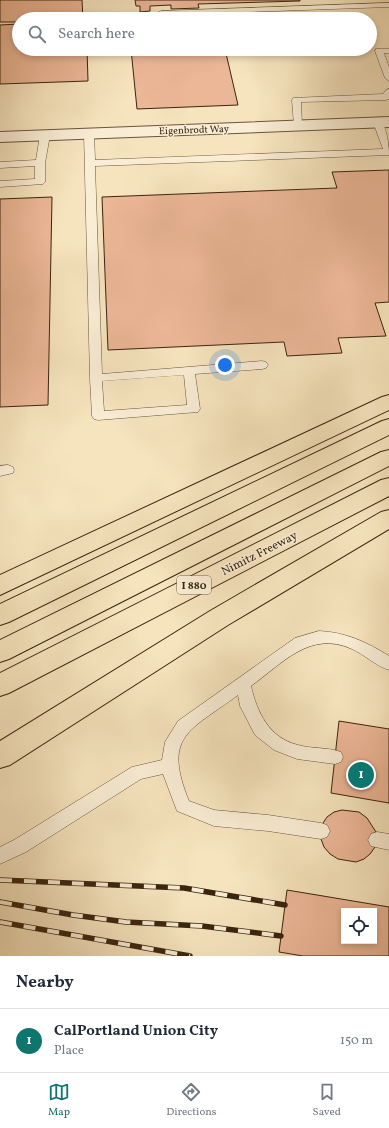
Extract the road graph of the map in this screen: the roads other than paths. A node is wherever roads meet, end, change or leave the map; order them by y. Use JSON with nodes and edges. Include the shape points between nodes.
{"nodes":[{"id":1,"x":341,"y":3,"type":"edge"},
{"id":2,"x":389,"y":5,"type":"edge"},
{"id":3,"x":194,"y":12,"type":"edge"},
{"id":4,"x":389,"y":51,"type":"edge"},
{"id":5,"x":389,"y":78,"type":"edge"},
{"id":6,"x":389,"y":92,"type":"edge"},
{"id":7,"x":383,"y":122,"type":"edge"},
{"id":8,"x":298,"y":125,"type":"junction"},
{"id":9,"x":89,"y":133,"type":"junction"},
{"id":10,"x":45,"y":135,"type":"junction"},
{"id":11,"x":0,"y":137,"type":"edge"},
{"id":12,"x":389,"y":152,"type":"edge"},
{"id":13,"x":40,"y":163,"type":"junction"},
{"id":14,"x":90,"y":163,"type":"junction"},
{"id":15,"x":0,"y":165,"type":"edge"},
{"id":16,"x":0,"y":184,"type":"edge"},
{"id":17,"x":262,"y":365,"type":"dead end"},
{"id":18,"x":189,"y":371,"type":"junction"},
{"id":19,"x":96,"y":378,"type":"junction"},
{"id":20,"x":389,"y":402,"type":"edge"},
{"id":21,"x":389,"y":426,"type":"edge"},
{"id":22,"x":389,"y":457,"type":"edge"},
{"id":23,"x":389,"y":486,"type":"edge"},
{"id":24,"x":389,"y":518,"type":"edge"},
{"id":25,"x":0,"y":586,"type":"edge"},
{"id":26,"x":0,"y":615,"type":"edge"},
{"id":27,"x":0,"y":652,"type":"edge"},
{"id":28,"x":389,"y":664,"type":"edge"},
{"id":29,"x":243,"y":683,"type":"junction"},
{"id":30,"x":0,"y":685,"type":"edge"},
{"id":31,"x":0,"y":756,"type":"edge"},
{"id":32,"x":335,"y":757,"type":"dead end"},
{"id":33,"x":169,"y":766,"type":"junction"},
{"id":34,"x":321,"y":831,"type":"dead end"},
{"id":35,"x":0,"y":856,"type":"edge"}],
"edges":[{"from":1,"to":2,"type":"lane"},
{"from":1,"to":3,"type":"lane"},
{"from":4,"to":5,"type":"lane","via":[[379,51]]},
{"from":6,"to":8,"type":"lane","via":[[386,97],[296,100]]},
{"from":7,"to":8,"type":"street","name":"Eigenbrodt Way"},
{"from":7,"to":12,"type":"lane"},
{"from":8,"to":9,"type":"street","name":"Eigenbrodt Way"},
{"from":9,"to":10,"type":"street","name":"Eigenbrodt Way"},
{"from":9,"to":14,"type":"lane"},
{"from":10,"to":11,"type":"street","name":"Eigenbrodt Way"},
{"from":10,"to":13,"type":"lane"},
{"from":12,"to":14,"type":"lane"},
{"from":13,"to":15,"type":"lane"},
{"from":13,"to":16,"type":"lane","via":[[40,182]]},
{"from":14,"to":19,"type":"lane"},
{"from":17,"to":18,"type":"lane"},
{"from":18,"to":19,"type":"lane"},
{"from":18,"to":19,"type":"lane","via":[[194,409],[98,416]]},
{"from":20,"to":25,"type":"highway"},
{"from":21,"to":26,"type":"highway"},
{"from":22,"to":27,"type":"highway","number":"I 880"},
{"from":23,"to":30,"type":"highway","name":"Nimitz Freeway","number":"I 880"},
{"from":24,"to":31,"type":"highway","via":[[212,622]]},
{"from":28,"to":29,"type":"lane","via":[[363,646],[340,639],[318,637],[300,642]]},
{"from":29,"to":32,"type":"lane","via":[[248,706],[261,730],[280,745],[297,752]]},
{"from":29,"to":33,"type":"lane","via":[[184,726],[172,744]]},
{"from":33,"to":34,"type":"lane","via":[[183,806],[214,818]]},
{"from":33,"to":35,"type":"lane","via":[[138,772]]}]}
